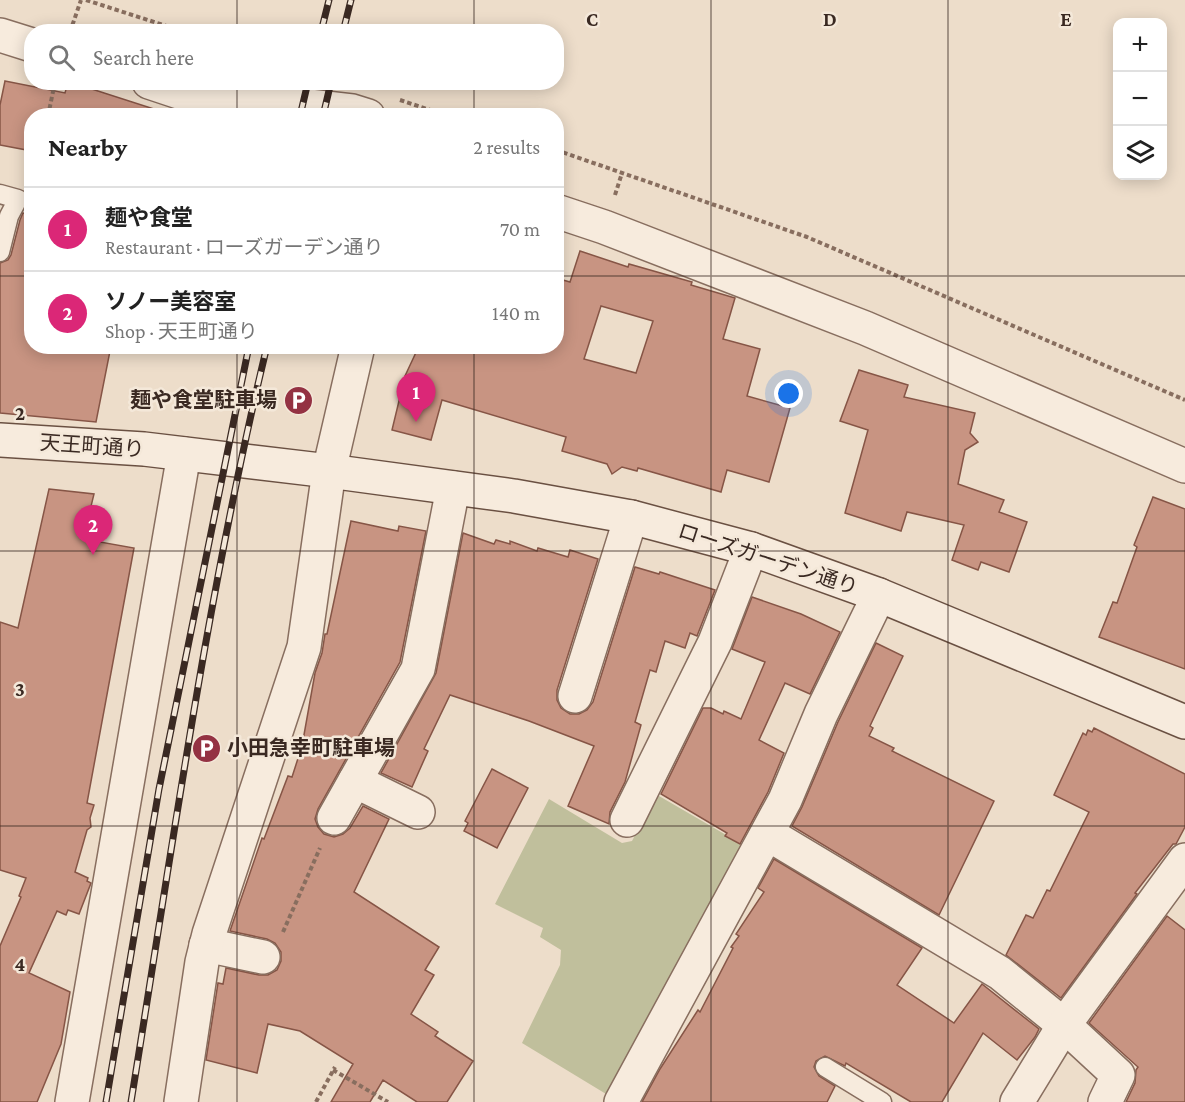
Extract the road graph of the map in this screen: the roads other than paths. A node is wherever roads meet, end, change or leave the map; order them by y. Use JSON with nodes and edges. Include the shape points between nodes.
{"nodes":[{"id":1,"x":0,"y":35,"type":"edge"},
{"id":2,"x":24,"y":42,"type":"edge"},
{"id":3,"x":173,"y":90,"type":"edge"},
{"id":4,"x":326,"y":108,"type":"edge"},
{"id":5,"x":0,"y":194,"type":"edge"},
{"id":6,"x":564,"y":214,"type":"edge"},
{"id":7,"x":0,"y":252,"type":"edge"},
{"id":8,"x":356,"y":354,"type":"edge"},
{"id":9,"x":0,"y":440,"type":"edge"},
{"id":10,"x":184,"y":454,"type":"junction"},
{"id":11,"x":1185,"y":466,"type":"edge"},
{"id":12,"x":329,"y":471,"type":"junction"},
{"id":13,"x":453,"y":488,"type":"junction"},
{"id":14,"x":631,"y":517,"type":"junction"},
{"id":15,"x":751,"y":549,"type":"junction"},
{"id":16,"x":879,"y":595,"type":"junction"},
{"id":17,"x":575,"y":696,"type":"dead end"},
{"id":18,"x":1185,"y":722,"type":"edge"},
{"id":19,"x":354,"y":781,"type":"junction"},
{"id":20,"x":413,"y":815,"type":"dead end"},
{"id":21,"x":334,"y":818,"type":"road end"},
{"id":22,"x":627,"y":820,"type":"dead end"},
{"id":23,"x":768,"y":834,"type":"junction"},
{"id":24,"x":1185,"y":860,"type":"edge"},
{"id":25,"x":206,"y":945,"type":"junction"},
{"id":26,"x":263,"y":957,"type":"road end"},
{"id":27,"x":1064,"y":1025,"type":"junction"},
{"id":28,"x":825,"y":1067,"type":"dead end"},
{"id":29,"x":72,"y":1102,"type":"edge"},
{"id":30,"x":181,"y":1102,"type":"edge"},
{"id":31,"x":621,"y":1102,"type":"edge"},
{"id":32,"x":882,"y":1102,"type":"edge"},
{"id":33,"x":1017,"y":1102,"type":"edge"},
{"id":34,"x":1105,"y":1102,"type":"edge"}],
"edges":[{"from":1,"to":2,"type":"street"},
{"from":3,"to":4,"type":"street","via":[[221,106],[248,99]]},
{"from":5,"to":7,"type":"lane","via":[[18,199],[9,216]]},
{"from":6,"to":11,"type":"street","via":[[865,328]]},
{"from":8,"to":12,"type":"street"},
{"from":9,"to":10,"type":"street","name":"天王町通り"},
{"from":10,"to":12,"type":"street","name":"天王町通り"},
{"from":10,"to":29,"type":"street"},
{"from":12,"to":13,"type":"street","name":"ローズガーデン通り"},
{"from":12,"to":25,"type":"street","via":[[304,647]]},
{"from":13,"to":14,"type":"street","name":"ローズガーデン通り"},
{"from":13,"to":19,"type":"street","via":[[418,669]]},
{"from":14,"to":15,"type":"street","name":"ローズガーデン通り"},
{"from":14,"to":17,"type":"street"},
{"from":15,"to":16,"type":"street","name":"ローズガーデン通り"},
{"from":15,"to":22,"type":"street","via":[[715,642]]},
{"from":16,"to":18,"type":"street","name":"ローズガーデン通り"},
{"from":16,"to":23,"type":"street"},
{"from":19,"to":20,"type":"street"},
{"from":19,"to":21,"type":"street"},
{"from":23,"to":27,"type":"street","via":[[1000,973]]},
{"from":23,"to":31,"type":"street"},
{"from":24,"to":27,"type":"street"},
{"from":25,"to":26,"type":"street"},
{"from":25,"to":30,"type":"street"},
{"from":27,"to":33,"type":"street"},
{"from":27,"to":34,"type":"street","via":[[1118,1075]]},
{"from":28,"to":32,"type":"lane"}]}
